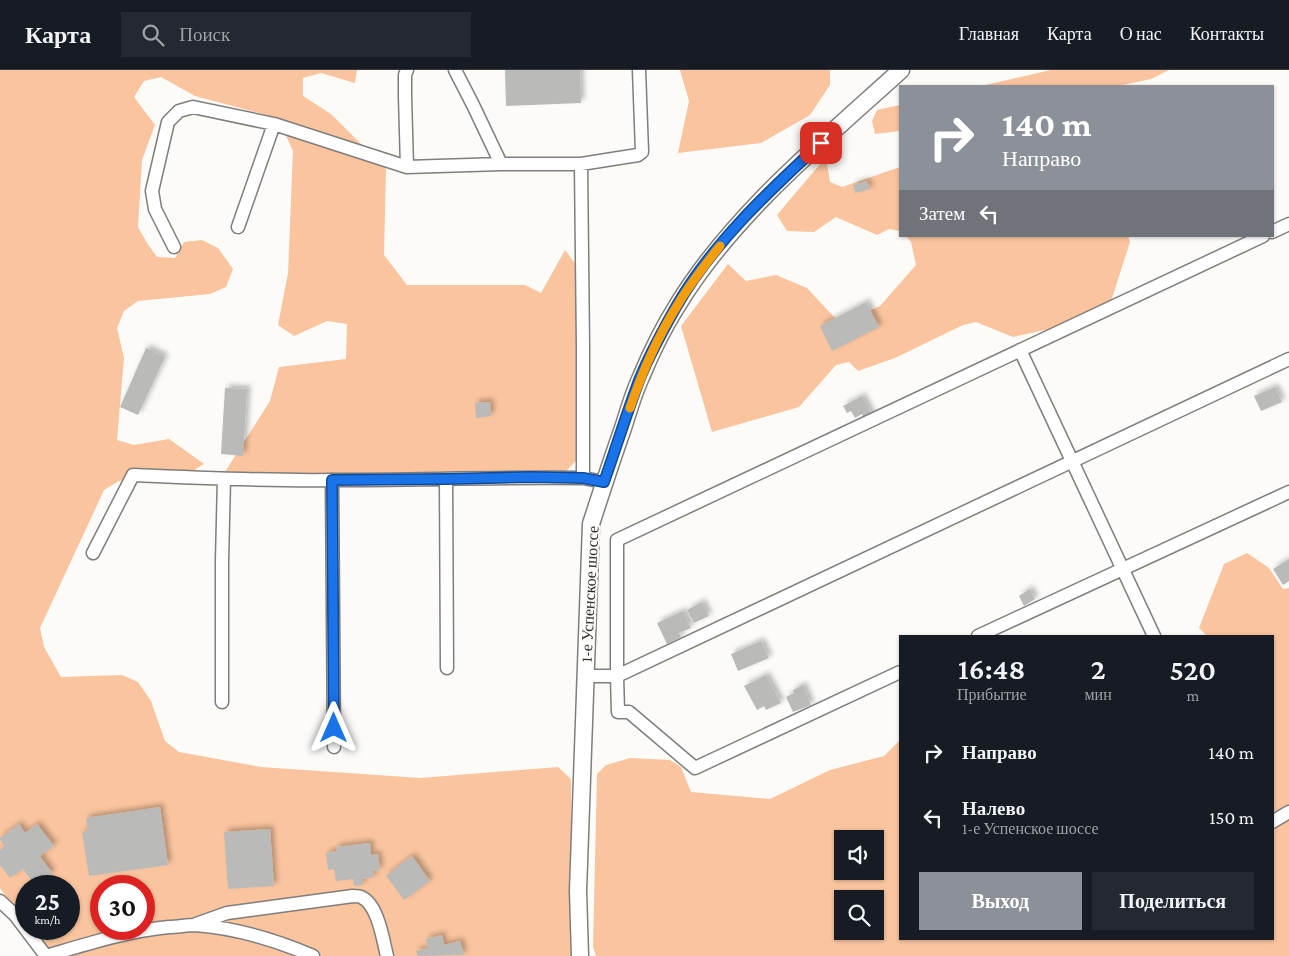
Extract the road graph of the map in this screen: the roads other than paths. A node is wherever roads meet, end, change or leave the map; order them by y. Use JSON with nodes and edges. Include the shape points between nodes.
{"nodes":[{"id":1,"x":407,"y":70,"type":"edge"},
{"id":2,"x":455,"y":70,"type":"edge"},
{"id":3,"x":639,"y":70,"type":"edge"},
{"id":4,"x":901,"y":70,"type":"edge"},
{"id":5,"x":274,"y":124,"type":"junction"},
{"id":6,"x":501,"y":164,"type":"junction"},
{"id":7,"x":581,"y":164,"type":"junction"},
{"id":8,"x":407,"y":167,"type":"junction"},
{"id":9,"x":1289,"y":224,"type":"edge"},
{"id":10,"x":238,"y":227,"type":"dead end"},
{"id":11,"x":1274,"y":231,"type":"edge"},
{"id":12,"x":1261,"y":237,"type":"edge"},
{"id":13,"x":174,"y":248,"type":"dead end"},
{"id":14,"x":1020,"y":350,"type":"junction"},
{"id":15,"x":1289,"y":359,"type":"edge"},
{"id":16,"x":1072,"y":461,"type":"junction"},
{"id":17,"x":583,"y":478,"type":"junction"},
{"id":18,"x":224,"y":479,"type":"junction"},
{"id":19,"x":446,"y":479,"type":"junction"},
{"id":20,"x":332,"y":480,"type":"junction"},
{"id":21,"x":604,"y":482,"type":"junction"},
{"id":22,"x":1289,"y":492,"type":"edge"},
{"id":23,"x":93,"y":553,"type":"dead end"},
{"id":24,"x":1123,"y":569,"type":"junction"},
{"id":25,"x":980,"y":635,"type":"edge"},
{"id":26,"x":1154,"y":635,"type":"edge"},
{"id":27,"x":447,"y":668,"type":"dead end"},
{"id":28,"x":899,"y":672,"type":"edge"},
{"id":29,"x":585,"y":676,"type":"junction"},
{"id":30,"x":617,"y":676,"type":"junction"},
{"id":31,"x":222,"y":702,"type":"dead end"},
{"id":32,"x":334,"y":747,"type":"dead end"},
{"id":33,"x":1289,"y":812,"type":"edge"},
{"id":34,"x":1274,"y":821,"type":"edge"},
{"id":35,"x":0,"y":901,"type":"edge"},
{"id":36,"x":194,"y":925,"type":"junction"},
{"id":37,"x":46,"y":956,"type":"edge"},
{"id":38,"x":313,"y":956,"type":"edge"},
{"id":39,"x":387,"y":956,"type":"edge"},
{"id":40,"x":580,"y":956,"type":"edge"}],
"edges":[{"from":1,"to":8,"type":"street"},
{"from":2,"to":6,"type":"street"},
{"from":3,"to":7,"type":"street","via":[[642,152]]},
{"from":4,"to":21,"type":"main road","name":"1-е Успенское шоссе","via":[[795,167],[703,267],[677,306],[640,378]]},
{"from":5,"to":8,"type":"street"},
{"from":5,"to":10,"type":"street"},
{"from":5,"to":13,"type":"street","via":[[193,107],[179,111],[168,122],[152,191],[155,209]]},
{"from":6,"to":7,"type":"street"},
{"from":6,"to":8,"type":"street"},
{"from":7,"to":17,"type":"street"},
{"from":9,"to":11,"type":"street"},
{"from":12,"to":14,"type":"street"},
{"from":14,"to":16,"type":"street"},
{"from":14,"to":30,"type":"street","via":[[617,540]]},
{"from":15,"to":16,"type":"street"},
{"from":16,"to":24,"type":"street"},
{"from":16,"to":30,"type":"street"},
{"from":17,"to":19,"type":"street"},
{"from":17,"to":21,"type":"street"},
{"from":18,"to":20,"type":"street"},
{"from":18,"to":23,"type":"street","via":[[133,475]]},
{"from":18,"to":31,"type":"street"},
{"from":19,"to":20,"type":"street"},
{"from":19,"to":27,"type":"street"},
{"from":20,"to":32,"type":"street"},
{"from":21,"to":29,"type":"main road","name":"1-е Успенское шоссе","via":[[591,524]]},
{"from":22,"to":24,"type":"street"},
{"from":24,"to":25,"type":"street"},
{"from":24,"to":26,"type":"street"},
{"from":28,"to":30,"type":"street","via":[[695,768],[629,712],[618,712]]},
{"from":29,"to":30,"type":"street"},
{"from":29,"to":40,"type":"main road","name":"1-е Успенское шоссе","via":[[578,891]]},
{"from":33,"to":34,"type":"street"},
{"from":35,"to":37,"type":"street"},
{"from":36,"to":37,"type":"street","via":[[138,931]]},
{"from":36,"to":38,"type":"street","via":[[255,935]]},
{"from":36,"to":39,"type":"street","via":[[227,912],[362,897],[376,915]]}]}
